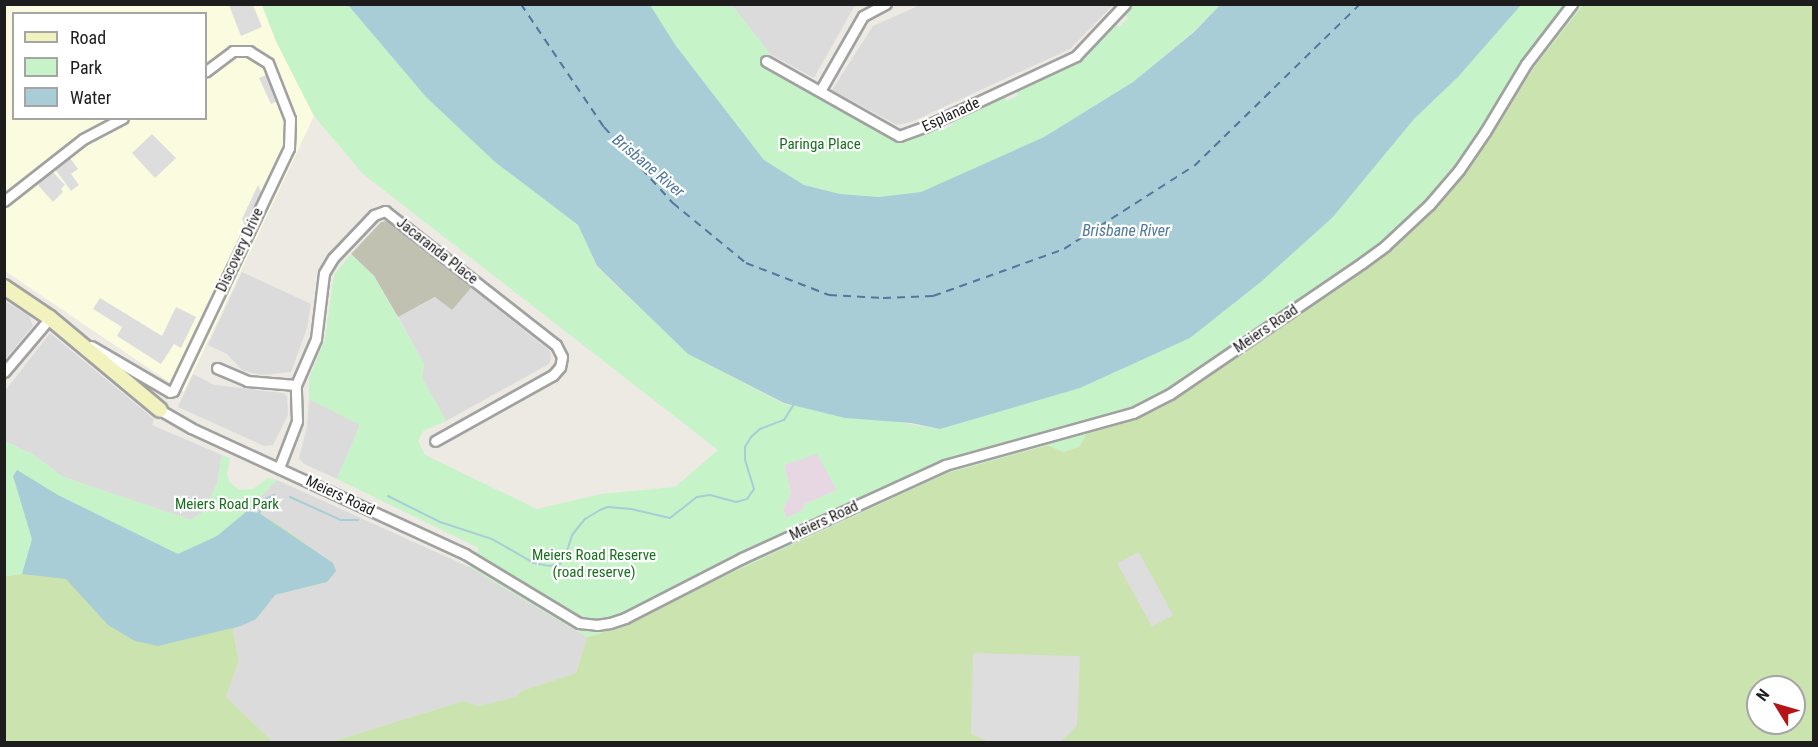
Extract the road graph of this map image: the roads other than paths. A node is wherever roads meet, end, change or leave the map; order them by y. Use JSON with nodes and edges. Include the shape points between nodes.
{"nodes":[{"id":1,"x":886,"y":4,"type":"edge"},
{"id":2,"x":1125,"y":4,"type":"edge"},
{"id":3,"x":1572,"y":4,"type":"edge"},
{"id":4,"x":766,"y":62,"type":"dead end"},
{"id":5,"x":207,"y":70,"type":"edge"},
{"id":6,"x":819,"y":91,"type":"junction"},
{"id":7,"x":119,"y":120,"type":"edge"},
{"id":8,"x":4,"y":201,"type":"edge"},
{"id":9,"x":4,"y":287,"type":"edge"},
{"id":10,"x":50,"y":318,"type":"junction"},
{"id":11,"x":70,"y":334,"type":"junction"},
{"id":12,"x":218,"y":368,"type":"dead end"},
{"id":13,"x":4,"y":372,"type":"edge"},
{"id":14,"x":296,"y":385,"type":"junction"},
{"id":15,"x":160,"y":410,"type":"joint"},
{"id":16,"x":435,"y":441,"type":"dead end"},
{"id":17,"x":279,"y":468,"type":"junction"}],
"edges":[{"from":1,"to":6,"type":"street","via":[[863,16]]},
{"from":2,"to":6,"type":"street","name":"Esplanade","via":[[1076,56],[907,134],[891,133]]},
{"from":3,"to":17,"type":"street","name":"Meiers Road","via":[[1526,64],[1465,161],[1429,205],[1362,264],[1170,394],[1133,413],[945,465],[742,558],[625,618],[597,625],[579,623],[465,554]]},
{"from":4,"to":6,"type":"street","name":"Esplanade"},
{"from":5,"to":11,"type":"street","name":"Discovery Drive","via":[[233,51],[249,51],[268,63],[287,105],[289,148],[173,391]]},
{"from":7,"to":8,"type":"street","via":[[83,139]]},
{"from":9,"to":10,"type":"street","name":"Meiers Road"},
{"from":10,"to":11,"type":"street","name":"Meiers Road"},
{"from":10,"to":13,"type":"street"},
{"from":11,"to":15,"type":"street","name":"Meiers Road"},
{"from":12,"to":14,"type":"street","via":[[243,380]]},
{"from":14,"to":16,"type":"street","name":"Jacaranda Place","via":[[316,339],[327,266],[374,215],[385,211],[556,345],[562,357],[553,375]]},
{"from":14,"to":17,"type":"street","name":"Jacaranda Place","via":[[297,421]]},
{"from":15,"to":17,"type":"street","name":"Meiers Road"}]}
